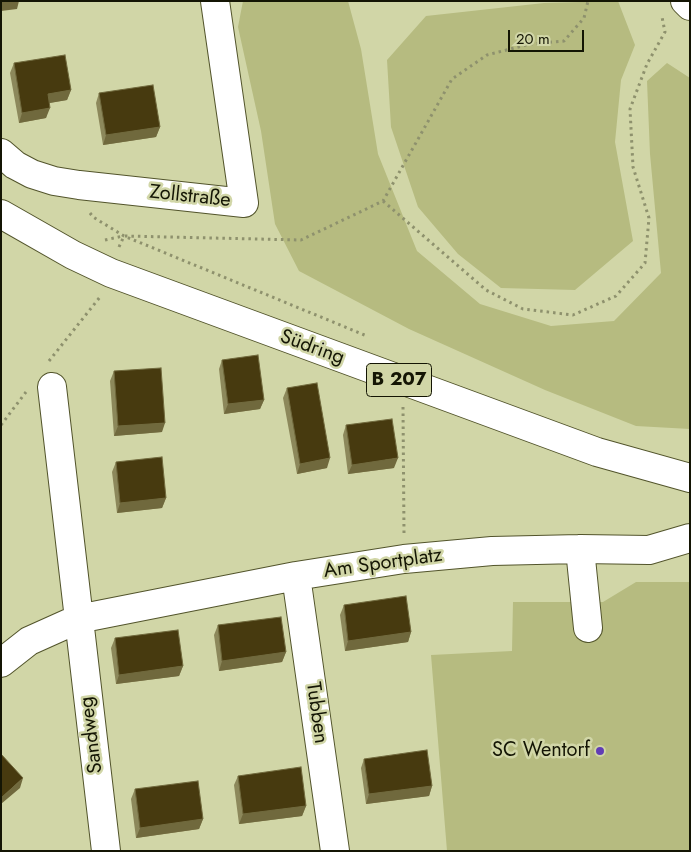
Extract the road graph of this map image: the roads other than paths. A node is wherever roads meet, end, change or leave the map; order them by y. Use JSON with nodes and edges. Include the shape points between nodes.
{"nodes":[{"id":1,"x":215,"y":1,"type":"edge"},
{"id":2,"x":673,"y":5,"type":"edge"},
{"id":3,"x":690,"y":6,"type":"edge"},
{"id":4,"x":1,"y":153,"type":"edge"},
{"id":5,"x":1,"y":214,"type":"edge"},
{"id":6,"x":43,"y":378,"type":"road end"},
{"id":7,"x":690,"y":478,"type":"edge"},
{"id":8,"x":690,"y":538,"type":"edge"},
{"id":9,"x":580,"y":549,"type":"junction"},
{"id":10,"x":296,"y":576,"type":"junction"},
{"id":11,"x":78,"y":619,"type":"junction"},
{"id":12,"x":588,"y":628,"type":"dead end"},
{"id":13,"x":1,"y":663,"type":"edge"},
{"id":14,"x":106,"y":851,"type":"edge"},
{"id":15,"x":335,"y":851,"type":"edge"}],
"edges":[{"from":1,"to":4,"type":"street","name":"Zollstraße","via":[[244,203],[54,181],[32,174]]},
{"from":2,"to":3,"type":"street"},
{"from":5,"to":7,"type":"street","name":"Südring","number":"B 207","via":[[111,273],[598,452]]},
{"from":6,"to":11,"type":"street","name":"Sandweg"},
{"from":8,"to":9,"type":"street","name":"Am Sportplatz","via":[[649,550]]},
{"from":9,"to":10,"type":"street","name":"Am Sportplatz","via":[[404,558]]},
{"from":9,"to":12,"type":"street"},
{"from":10,"to":11,"type":"street","name":"Am Sportplatz"},
{"from":10,"to":15,"type":"street","name":"Tubben"},
{"from":11,"to":13,"type":"street","name":"Am Sportplatz","via":[[29,641]]},
{"from":11,"to":14,"type":"street","name":"Sandweg"}]}
